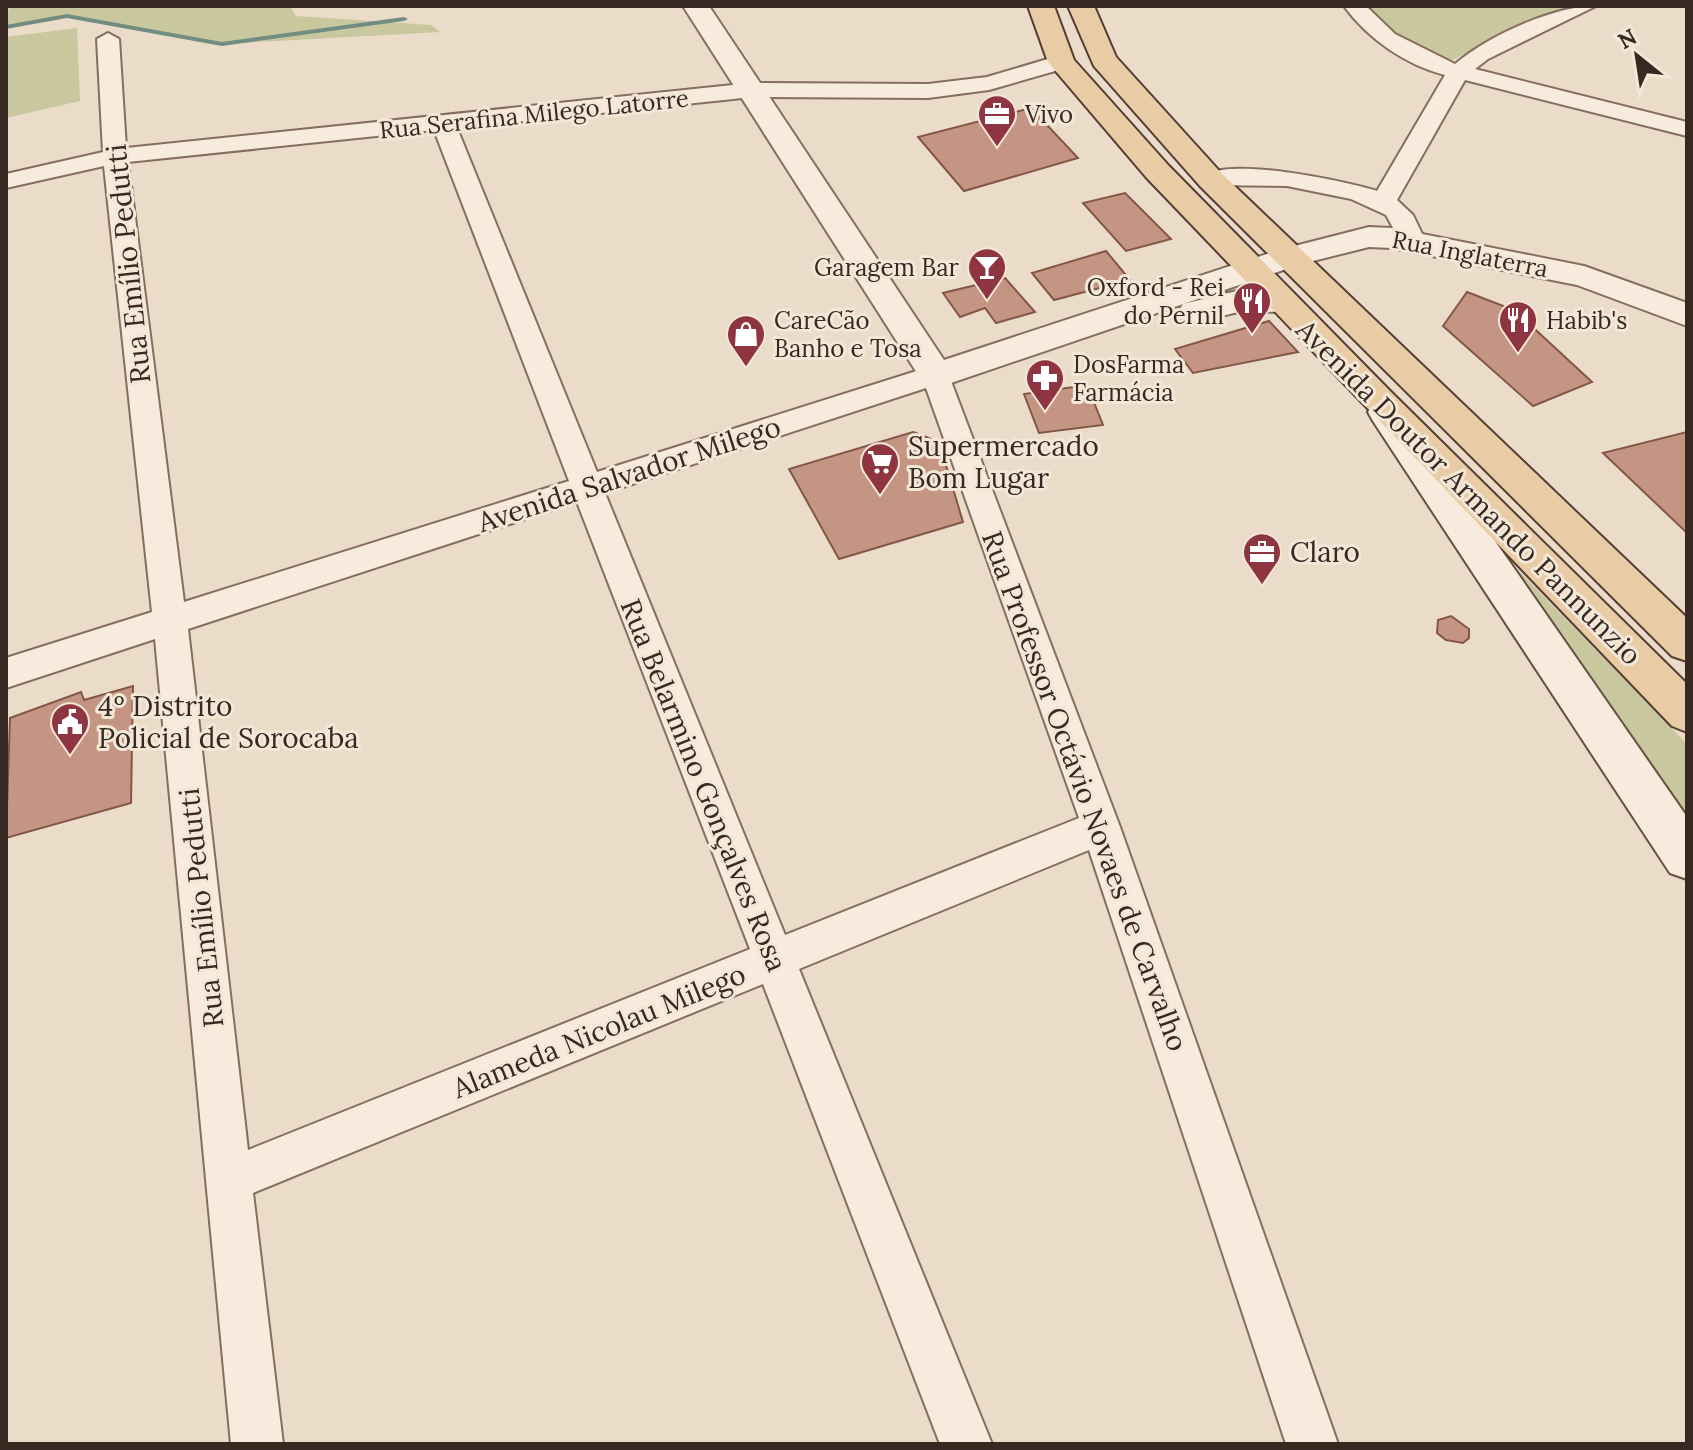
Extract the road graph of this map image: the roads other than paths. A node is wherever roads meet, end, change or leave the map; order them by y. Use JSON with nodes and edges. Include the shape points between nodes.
{"nodes":[{"id":1,"x":696,"y":6,"type":"edge"},
{"id":2,"x":1041,"y":6,"type":"edge"},
{"id":3,"x":1081,"y":6,"type":"edge"},
{"id":4,"x":1354,"y":6,"type":"edge"},
{"id":5,"x":1577,"y":7,"type":"edge"},
{"id":6,"x":108,"y":39,"type":"dead end"},
{"id":7,"x":1061,"y":62,"type":"junction"},
{"id":8,"x":1457,"y":74,"type":"junction"},
{"id":9,"x":752,"y":90,"type":"junction"},
{"id":10,"x":444,"y":125,"type":"junction"},
{"id":11,"x":1687,"y":129,"type":"edge"},
{"id":12,"x":115,"y":156,"type":"junction"},
{"id":13,"x":1211,"y":180,"type":"junction"},
{"id":14,"x":6,"y":181,"type":"edge"},
{"id":15,"x":1383,"y":202,"type":"junction"},
{"id":16,"x":1413,"y":242,"type":"junction"},
{"id":17,"x":1290,"y":257,"type":"junction"},
{"id":18,"x":1251,"y":270,"type":"junction"},
{"id":19,"x":1282,"y":302,"type":"junction"},
{"id":20,"x":1687,"y":315,"type":"edge"},
{"id":21,"x":936,"y":375,"type":"junction"},
{"id":22,"x":1378,"y":401,"type":"junction"},
{"id":23,"x":587,"y":488,"type":"junction"},
{"id":24,"x":170,"y":623,"type":"junction"},
{"id":25,"x":1687,"y":644,"type":"edge"},
{"id":26,"x":6,"y":673,"type":"edge"},
{"id":27,"x":1687,"y":713,"type":"edge"},
{"id":28,"x":1101,"y":827,"type":"junction"},
{"id":29,"x":1687,"y":857,"type":"edge"},
{"id":30,"x":774,"y":960,"type":"junction"},
{"id":31,"x":230,"y":1180,"type":"junction"},
{"id":32,"x":257,"y":1444,"type":"edge"},
{"id":33,"x":966,"y":1444,"type":"edge"},
{"id":34,"x":1312,"y":1444,"type":"edge"}],
"edges":[{"from":1,"to":9,"type":"street","name":"Rua Professor Octávio Novaes de Carvalho"},
{"from":2,"to":7,"type":"main road"},
{"from":3,"to":13,"type":"main road","name":"Avenida Doutor Armando Pannunzio","via":[[1104,60]]},
{"from":4,"to":8,"type":"street","via":[[1387,39]]},
{"from":5,"to":8,"type":"street","via":[[1480,54]]},
{"from":6,"to":12,"type":"street","name":"Rua Emílio Pedutti"},
{"from":7,"to":9,"type":"street","name":"Rua Serafina Milego Latorre","via":[[989,83],[928,91]]},
{"from":7,"to":18,"type":"main road","name":"Avenida Doutor Armando Pannunzio"},
{"from":8,"to":11,"type":"street"},
{"from":8,"to":15,"type":"street"},
{"from":9,"to":10,"type":"street","name":"Rua Serafina Milego Latorre"},
{"from":9,"to":21,"type":"street","name":"Rua Professor Octávio Novaes de Carvalho"},
{"from":10,"to":12,"type":"street","name":"Rua Serafina Milego Latorre"},
{"from":10,"to":23,"type":"street","name":"Rua Belarmino Gonçalves Rosa"},
{"from":12,"to":14,"type":"street","name":"Rua Serafina Milego Latorre"},
{"from":12,"to":24,"type":"street","name":"Rua Emílio Pedutti"},
{"from":13,"to":15,"type":"street","via":[[1302,178]]},
{"from":13,"to":17,"type":"main road","name":"Avenida Doutor Armando Pannunzio"},
{"from":15,"to":16,"type":"street","via":[[1398,211]]},
{"from":16,"to":17,"type":"street","name":"Rua Inglaterra","via":[[1369,237]]},
{"from":16,"to":20,"type":"street","name":"Rua Inglaterra","via":[[1584,276]]},
{"from":17,"to":18,"type":"street","name":"Rua Inglaterra"},
{"from":17,"to":25,"type":"main road","name":"Avenida Doutor Armando Pannunzio"},
{"from":18,"to":19,"type":"main road","name":"Avenida Doutor Armando Pannunzio"},
{"from":18,"to":21,"type":"street","name":"Avenida Salvador Milego"},
{"from":19,"to":21,"type":"street","via":[[1241,301]]},
{"from":19,"to":22,"type":"main road","name":"Avenida Doutor Armando Pannunzio"},
{"from":21,"to":23,"type":"street","name":"Avenida Salvador Milego"},
{"from":21,"to":28,"type":"street","name":"Rua Professor Octávio Novaes de Carvalho"},
{"from":22,"to":27,"type":"main road","name":"Avenida Doutor Armando Pannunzio"},
{"from":22,"to":29,"type":"street"},
{"from":23,"to":24,"type":"street","name":"Avenida Salvador Milego"},
{"from":23,"to":30,"type":"street","name":"Rua Belarmino Gonçalves Rosa"},
{"from":24,"to":26,"type":"street","name":"Avenida Salvador Milego"},
{"from":24,"to":31,"type":"street","name":"Rua Emílio Pedutti"},
{"from":28,"to":30,"type":"street","name":"Alameda Nicolau Milego"},
{"from":28,"to":34,"type":"street","name":"Rua Professor Octávio Novaes de Carvalho"},
{"from":30,"to":31,"type":"street","name":"Alameda Nicolau Milego"},
{"from":30,"to":33,"type":"street","name":"Rua Belarmino Gonçalves Rosa"},
{"from":31,"to":32,"type":"street","name":"Rua Emílio Pedutti"}]}
